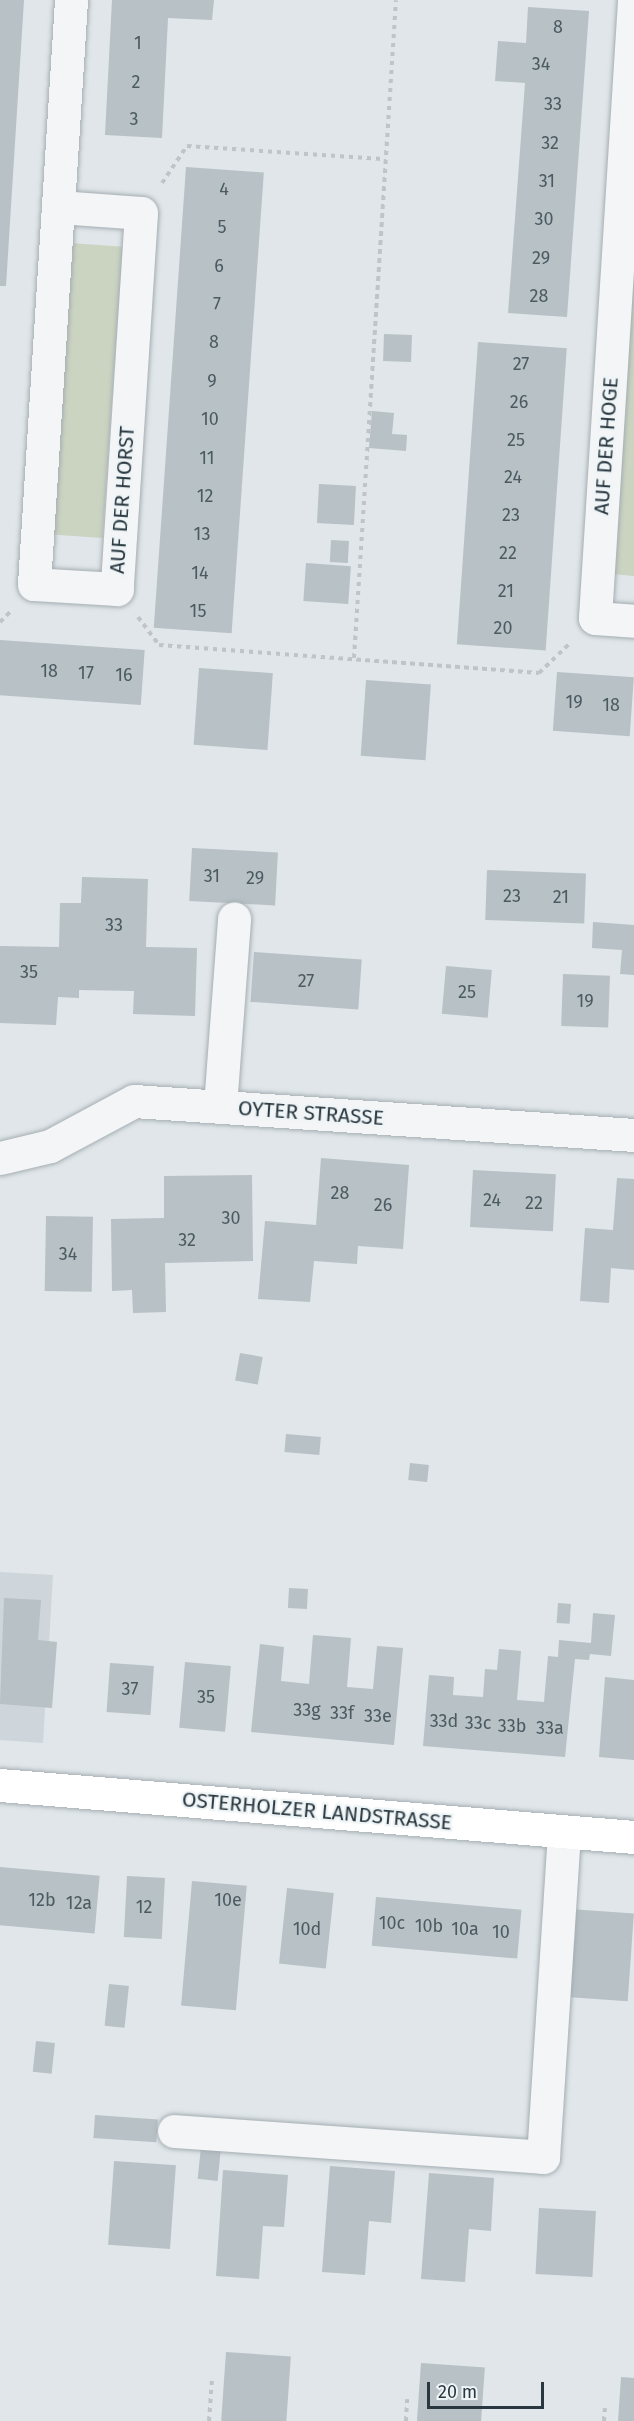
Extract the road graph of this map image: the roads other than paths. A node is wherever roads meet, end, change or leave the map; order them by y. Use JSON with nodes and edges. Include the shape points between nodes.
{"nodes":[{"id":1,"x":70,"y":0,"type":"edge"},
{"id":2,"x":634,"y":1,"type":"edge"},
{"id":3,"x":58,"y":207,"type":"junction"},
{"id":4,"x":627,"y":236,"type":"edge"},
{"id":5,"x":634,"y":621,"type":"edge"},
{"id":6,"x":234,"y":919,"type":"dead end"},
{"id":7,"x":220,"y":1106,"type":"junction"},
{"id":8,"x":634,"y":1134,"type":"edge"},
{"id":9,"x":0,"y":1158,"type":"edge"},
{"id":10,"x":0,"y":1785,"type":"edge"},
{"id":11,"x":564,"y":1832,"type":"junction"},
{"id":12,"x":634,"y":1837,"type":"edge"},
{"id":13,"x":174,"y":2131,"type":"dead end"}],
"edges":[{"from":1,"to":3,"type":"street","name":"AUF DER HORST"},
{"from":2,"to":4,"type":"street","name":"AUF DER HOGE"},
{"from":3,"to":3,"type":"street","name":"AUF DER HORST","via":[[34,584],[117,589],[141,213]]},
{"from":4,"to":5,"type":"street","name":"AUF DER HOGE","via":[[595,618]]},
{"from":6,"to":7,"type":"street"},
{"from":7,"to":8,"type":"street","name":"OYTER STRASSE"},
{"from":7,"to":9,"type":"street","name":"OYTER STRASSE","via":[[134,1101],[50,1146]]},
{"from":10,"to":11,"type":"main road","name":"OSTERHOLZER LANDSTRASSE"},
{"from":11,"to":12,"type":"main road","name":"OSTERHOLZER LANDSTRASSE"},
{"from":11,"to":13,"type":"street","via":[[543,2157]]}]}
